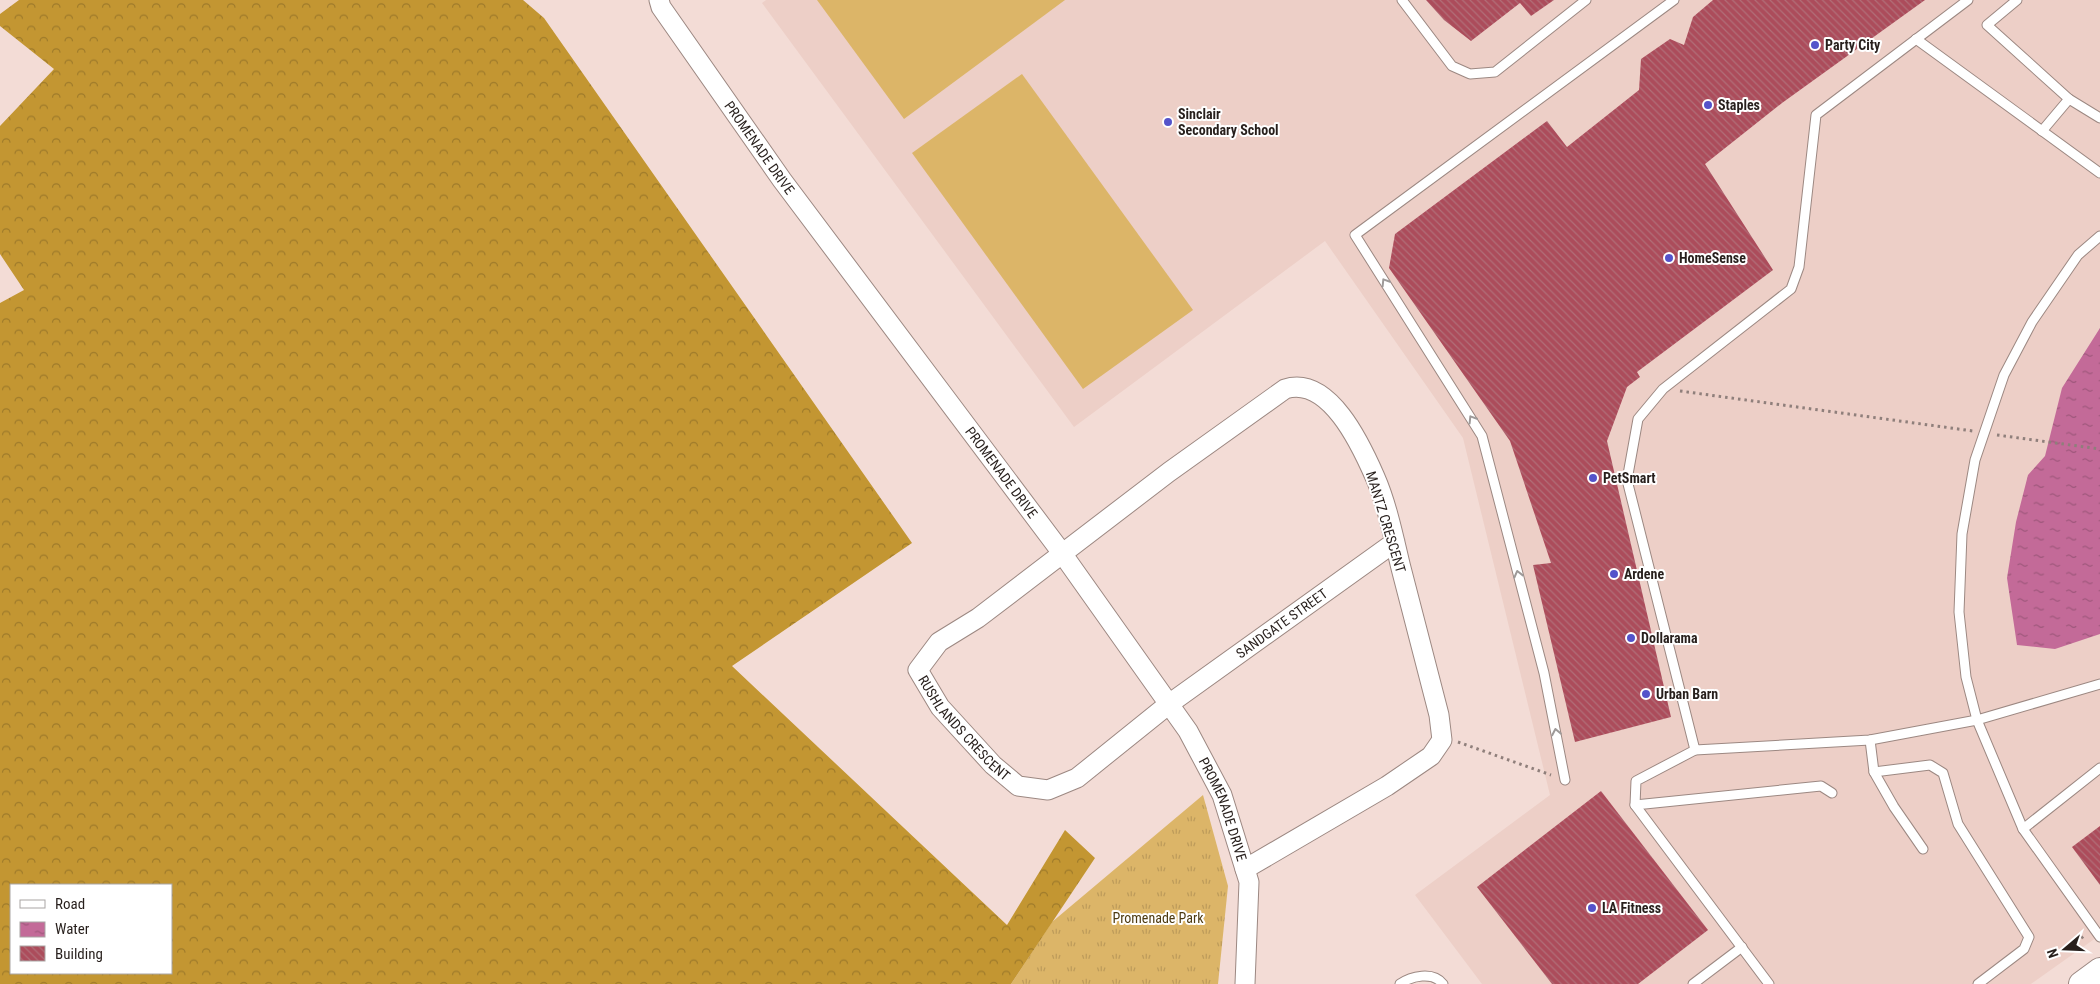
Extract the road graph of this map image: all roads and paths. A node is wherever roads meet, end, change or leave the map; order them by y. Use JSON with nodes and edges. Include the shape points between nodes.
{"nodes":[{"id":1,"x":659,"y":0,"type":"edge"},
{"id":2,"x":1402,"y":0,"type":"edge"},
{"id":3,"x":1586,"y":0,"type":"edge"},
{"id":4,"x":1674,"y":0,"type":"edge"},
{"id":5,"x":1968,"y":0,"type":"edge"},
{"id":6,"x":2018,"y":0,"type":"edge"},
{"id":7,"x":1916,"y":39,"type":"junction"},
{"id":8,"x":2068,"y":99,"type":"junction"},
{"id":9,"x":2100,"y":118,"type":"edge"},
{"id":10,"x":2042,"y":131,"type":"junction"},
{"id":11,"x":2100,"y":173,"type":"edge"},
{"id":12,"x":2100,"y":236,"type":"edge"},
{"id":13,"x":1663,"y":388,"type":"junction"},
{"id":14,"x":1983,"y":433,"type":"junction"},
{"id":15,"x":2100,"y":449,"type":"edge"},
{"id":16,"x":1395,"y":542,"type":"junction"},
{"id":17,"x":1062,"y":553,"type":"junction"},
{"id":18,"x":2100,"y":684,"type":"edge"},
{"id":19,"x":1169,"y":704,"type":"junction"},
{"id":20,"x":1977,"y":720,"type":"junction"},
{"id":21,"x":1441,"y":736,"type":"junction"},
{"id":22,"x":1870,"y":740,"type":"junction"},
{"id":23,"x":1695,"y":750,"type":"junction"},
{"id":24,"x":2100,"y":768,"type":"edge"},
{"id":25,"x":1874,"y":772,"type":"junction"},
{"id":26,"x":1565,"y":780,"type":"joint"},
{"id":27,"x":1832,"y":793,"type":"dead end"},
{"id":28,"x":1635,"y":805,"type":"junction"},
{"id":29,"x":2023,"y":829,"type":"junction"},
{"id":30,"x":1923,"y":849,"type":"dead end"},
{"id":31,"x":1245,"y":869,"type":"junction"},
{"id":32,"x":2100,"y":937,"type":"edge"},
{"id":33,"x":1742,"y":947,"type":"junction"},
{"id":34,"x":2100,"y":970,"type":"edge"},
{"id":35,"x":1245,"y":984,"type":"edge"},
{"id":36,"x":1400,"y":984,"type":"edge"},
{"id":37,"x":1442,"y":984,"type":"edge"},
{"id":38,"x":1693,"y":984,"type":"edge"},
{"id":39,"x":1770,"y":984,"type":"edge"},
{"id":40,"x":1978,"y":984,"type":"edge"},
{"id":41,"x":2081,"y":984,"type":"edge"}],
"edges":[{"from":1,"to":17,"type":"street","name":"PROMENADE DRIVE","via":[[782,180]]},
{"from":2,"to":3,"type":"lane","via":[[1452,66],[1470,74],[1495,72]]},
{"from":26,"to":4,"type":"lane","one_way":true,"via":[[1544,673],[1482,436],[1355,235]]},
{"from":5,"to":7,"type":"lane"},
{"from":6,"to":8,"type":"lane","via":[[1987,26]]},
{"from":7,"to":10,"type":"lane"},
{"from":7,"to":13,"type":"lane","via":[[1816,115],[1799,266],[1790,289]]},
{"from":8,"to":9,"type":"lane"},
{"from":8,"to":10,"type":"lane"},
{"from":10,"to":11,"type":"lane"},
{"from":12,"to":14,"type":"lane","via":[[2078,255],[2032,322],[2004,375]]},
{"from":13,"to":14,"type":"path"},
{"from":13,"to":23,"type":"lane","via":[[1638,420],[1627,480]]},
{"from":14,"to":15,"type":"path"},
{"from":14,"to":20,"type":"lane","via":[[1962,534],[1959,612],[1966,677]]},
{"from":16,"to":17,"type":"street","name":"MANTZ CRESCENT","via":[[1375,478],[1343,416],[1322,395],[1295,386],[1285,389],[1168,472]]},
{"from":16,"to":19,"type":"street","name":"SANDGATE STREET"},
{"from":16,"to":21,"type":"street","name":"MANTZ CRESCENT","via":[[1439,716]]},
{"from":17,"to":19,"type":"street","name":"PROMENADE DRIVE"},
{"from":17,"to":19,"type":"street","name":"RUSHLANDS CRESCENT","via":[[978,618],[939,642],[918,670],[940,707],[993,765],[1018,786],[1048,790],[1077,778]]},
{"from":18,"to":20,"type":"lane"},
{"from":19,"to":31,"type":"street","name":"PROMENADE DRIVE","via":[[1188,731],[1222,795]]},
{"from":20,"to":22,"type":"lane"},
{"from":20,"to":29,"type":"lane"},
{"from":21,"to":26,"type":"path"},
{"from":21,"to":31,"type":"street","via":[[1442,740],[1431,756],[1387,786]]},
{"from":22,"to":23,"type":"lane"},
{"from":22,"to":25,"type":"lane"},
{"from":23,"to":28,"type":"lane","via":[[1636,781]]},
{"from":24,"to":29,"type":"lane"},
{"from":25,"to":30,"type":"lane"},
{"from":25,"to":40,"type":"lane","via":[[1930,766],[1943,773],[1958,824],[2029,937],[2024,949]]},
{"from":27,"to":28,"type":"lane","via":[[1821,786]]},
{"from":28,"to":33,"type":"lane"},
{"from":29,"to":32,"type":"lane"},
{"from":31,"to":35,"type":"street","name":"PROMENADE DRIVE","via":[[1249,882]]},
{"from":33,"to":38,"type":"lane"},
{"from":33,"to":39,"type":"lane"},
{"from":34,"to":41,"type":"street"},
{"from":36,"to":37,"type":"lane","via":[[1407,978],[1425,975]]}]}
